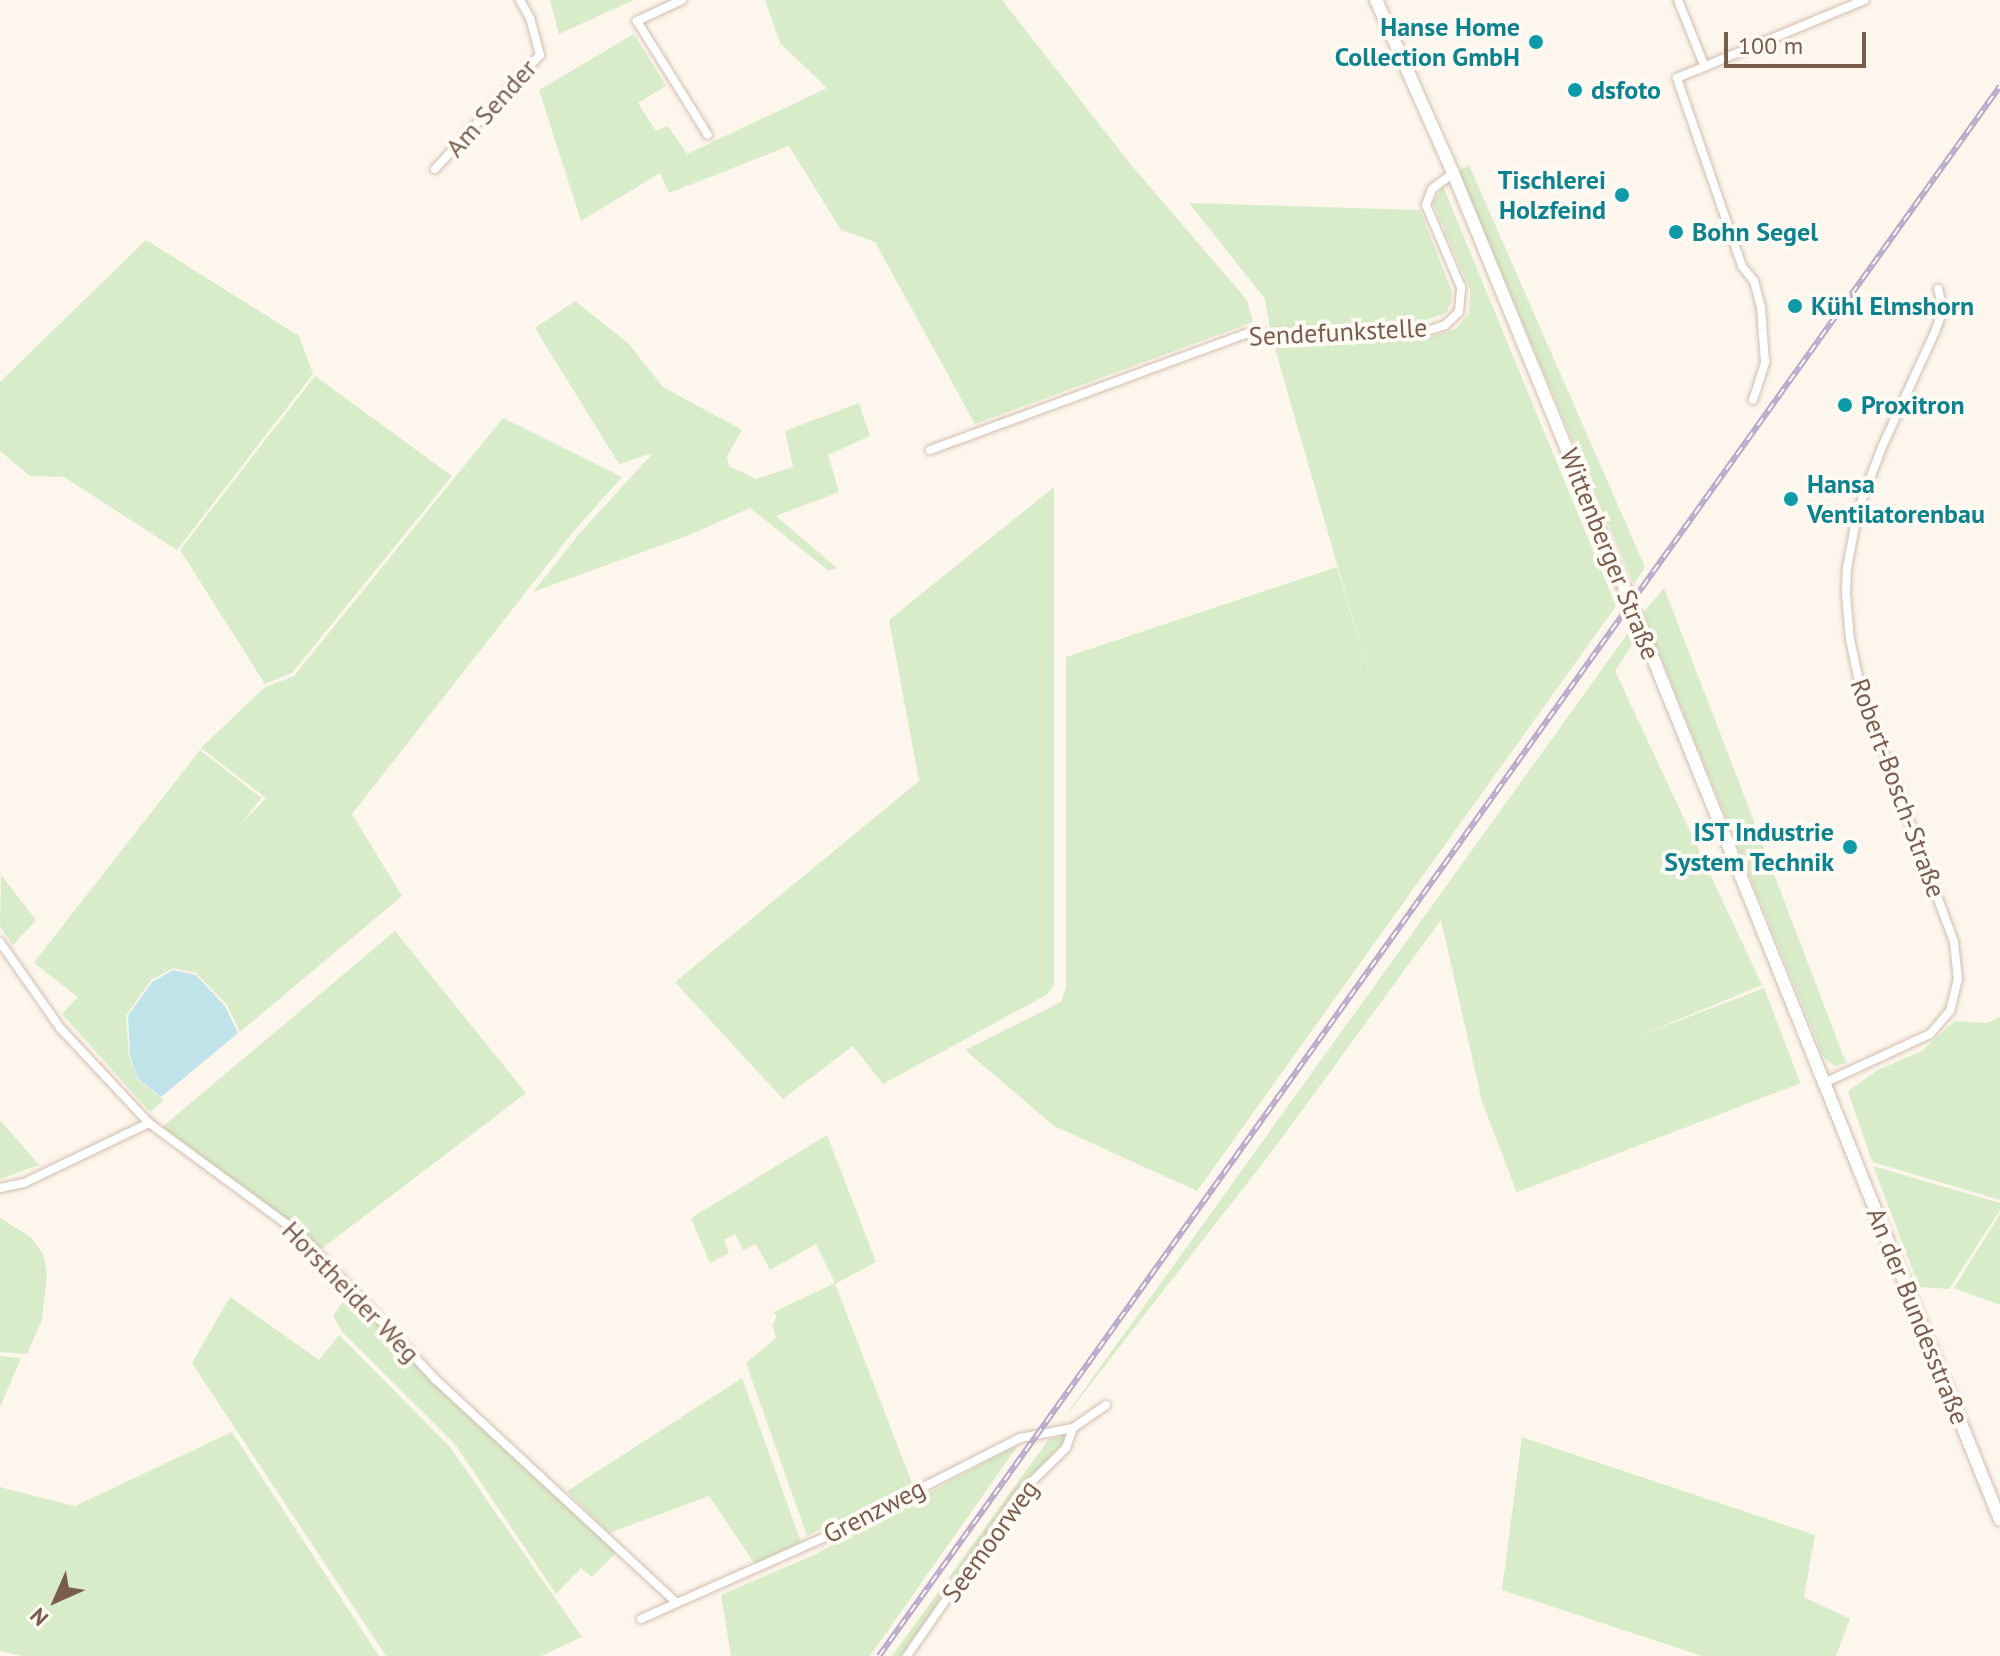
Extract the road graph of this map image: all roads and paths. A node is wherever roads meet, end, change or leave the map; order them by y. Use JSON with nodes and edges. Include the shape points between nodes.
{"nodes":[{"id":1,"x":520,"y":0,"type":"edge"},
{"id":2,"x":682,"y":0,"type":"edge"},
{"id":3,"x":1376,"y":0,"type":"edge"},
{"id":4,"x":1678,"y":0,"type":"edge"},
{"id":5,"x":1864,"y":0,"type":"edge"},
{"id":6,"x":1705,"y":67,"type":"junction"},
{"id":7,"x":708,"y":135,"type":"dead end"},
{"id":8,"x":435,"y":169,"type":"dead end"},
{"id":9,"x":1453,"y":173,"type":"junction"},
{"id":10,"x":1938,"y":289,"type":"dead end"},
{"id":11,"x":1753,"y":400,"type":"dead end"},
{"id":12,"x":930,"y":450,"type":"dead end"},
{"id":13,"x":0,"y":942,"type":"edge"},
{"id":14,"x":1824,"y":1083,"type":"junction"},
{"id":15,"x":1836,"y":1112,"type":"joint"},
{"id":16,"x":149,"y":1123,"type":"junction"},
{"id":17,"x":0,"y":1188,"type":"edge"},
{"id":18,"x":1106,"y":1405,"type":"dead end"},
{"id":19,"x":1073,"y":1428,"type":"junction"},
{"id":20,"x":2000,"y":1520,"type":"edge"},
{"id":21,"x":676,"y":1602,"type":"junction"},
{"id":22,"x":641,"y":1619,"type":"dead end"},
{"id":23,"x":907,"y":1656,"type":"edge"}],
"edges":[{"from":1,"to":8,"type":"street","name":"Am Sender","via":[[540,55]]},
{"from":2,"to":7,"type":"street","via":[[637,21]]},
{"from":3,"to":9,"type":"main road","name":"Wittenberger Straße"},
{"from":4,"to":6,"type":"street"},
{"from":5,"to":6,"type":"street"},
{"from":6,"to":11,"type":"street","via":[[1677,78],[1761,307],[1765,362]]},
{"from":9,"to":12,"type":"street","name":"Sendefunkstelle","via":[[1432,189],[1426,205],[1461,287],[1459,312],[1445,325],[1382,334],[1246,334]]},
{"from":9,"to":14,"type":"main road","name":"Wittenberger Straße","bridge":true},
{"from":10,"to":14,"type":"street","name":"Robert-Bosch-Straße","via":[[1943,310],[1858,510],[1846,594],[1861,691],[1953,938],[1958,980],[1950,1011],[1930,1034]]},
{"from":13,"to":16,"type":"street","name":"Horstheider Weg","via":[[61,1029]]},
{"from":14,"to":15,"type":"main road","name":"Wittenberger Straße"},
{"from":15,"to":20,"type":"main road","name":"An der Bundesstraße"},
{"from":16,"to":17,"type":"street","via":[[24,1183]]},
{"from":16,"to":21,"type":"street","name":"Horstheider Weg","via":[[299,1233],[435,1379]]},
{"from":18,"to":19,"type":"street","name":"Grenzweg"},
{"from":19,"to":21,"type":"street","name":"Grenzweg","via":[[1020,1438],[825,1537]]},
{"from":19,"to":23,"type":"street","name":"Seemoorweg","via":[[1066,1448],[1019,1494]]},
{"from":21,"to":22,"type":"street","name":"Grenzweg"}]}
